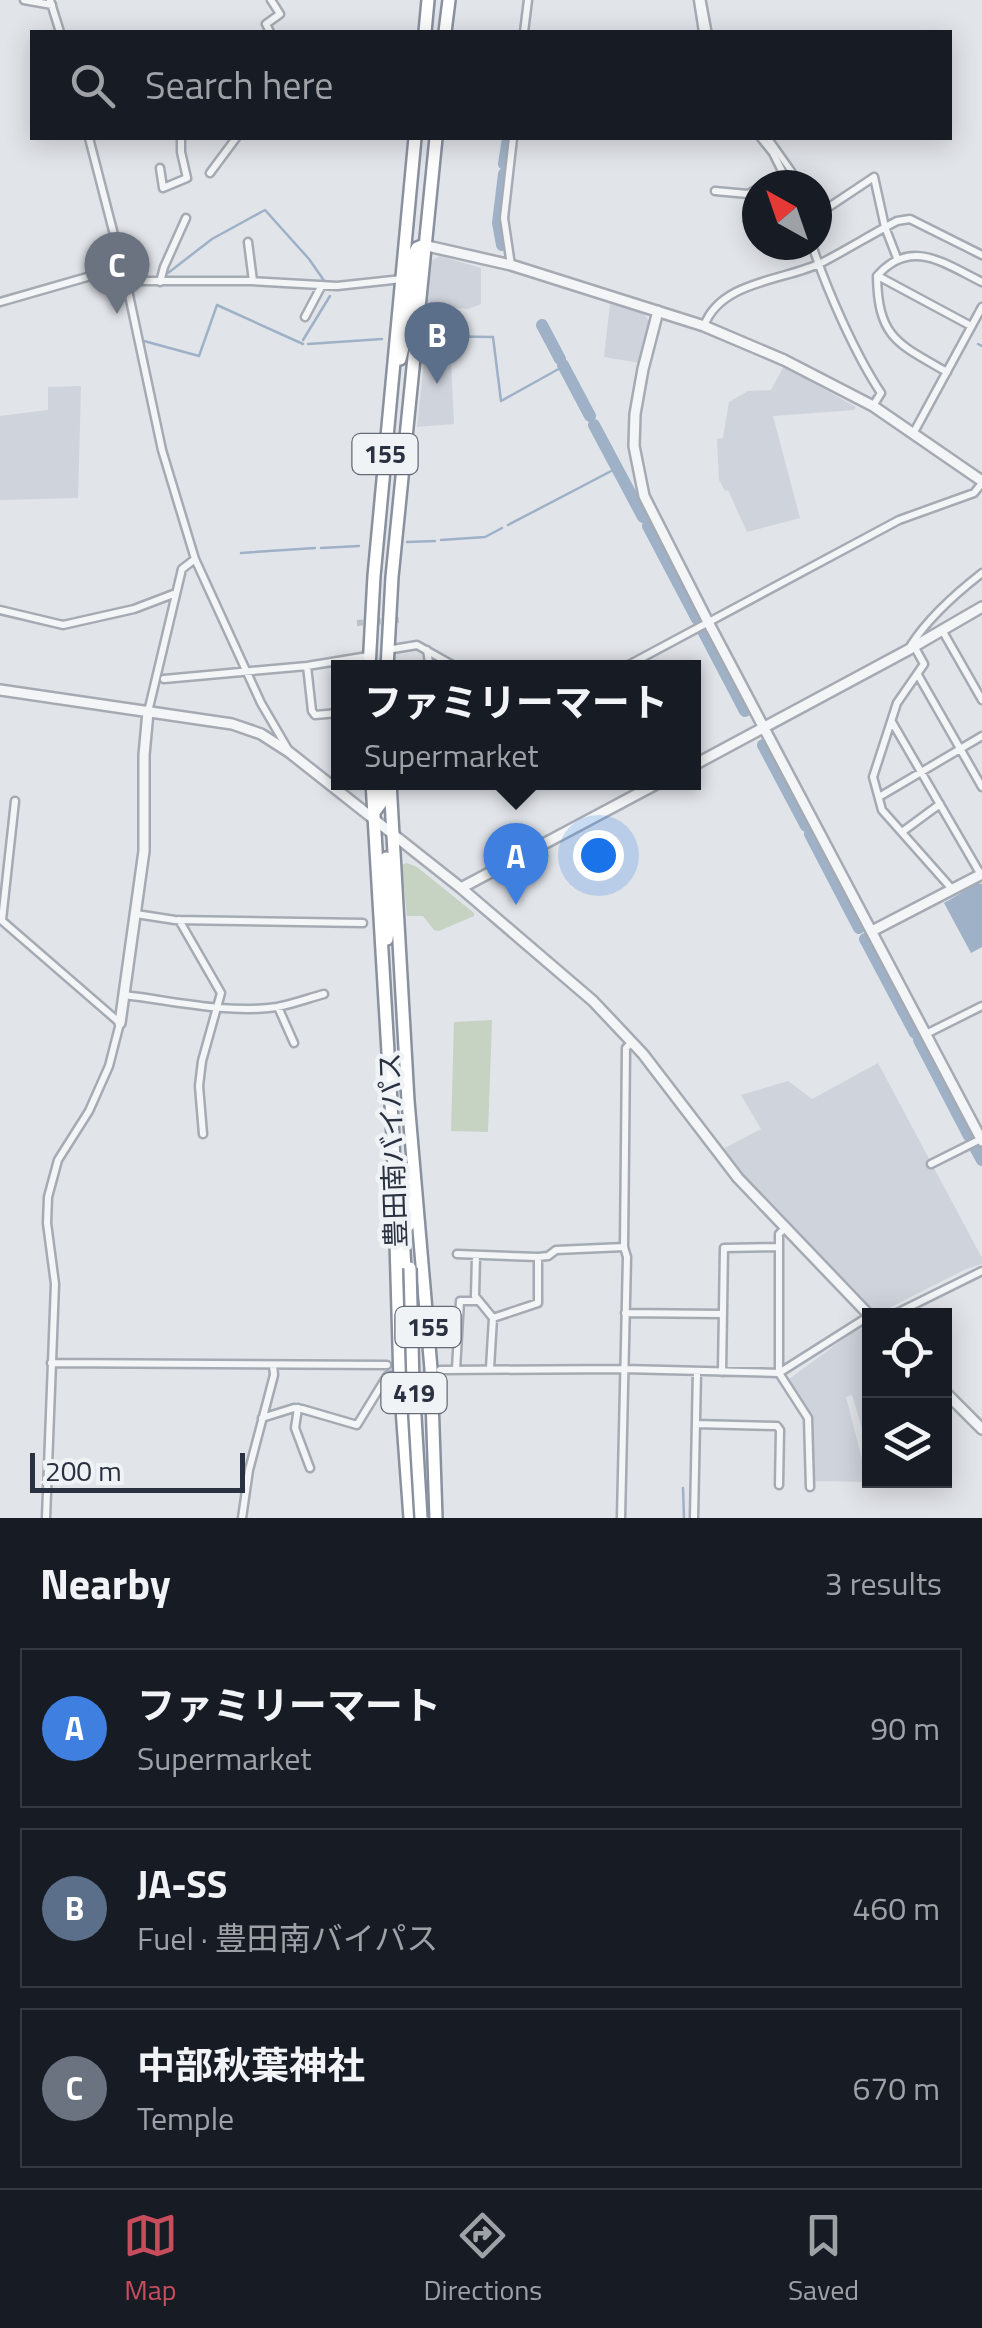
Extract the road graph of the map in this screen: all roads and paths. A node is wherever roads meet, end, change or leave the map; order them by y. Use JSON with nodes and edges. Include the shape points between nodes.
{"nodes":[{"id":1,"x":24,"y":0,"type":"edge"},
{"id":2,"x":271,"y":0,"type":"edge"},
{"id":3,"x":428,"y":0,"type":"edge"},
{"id":4,"x":448,"y":0,"type":"edge"},
{"id":5,"x":528,"y":0,"type":"edge"},
{"id":6,"x":700,"y":0,"type":"edge"},
{"id":7,"x":51,"y":3,"type":"edge"},
{"id":8,"x":59,"y":30,"type":"edge"},
{"id":9,"x":269,"y":30,"type":"edge"},
{"id":10,"x":425,"y":30,"type":"edge"},
{"id":11,"x":446,"y":30,"type":"edge"},
{"id":12,"x":524,"y":30,"type":"edge"},
{"id":13,"x":706,"y":30,"type":"edge"},
{"id":14,"x":90,"y":140,"type":"edge"},
{"id":15,"x":181,"y":140,"type":"edge"},
{"id":16,"x":234,"y":140,"type":"edge"},
{"id":17,"x":415,"y":140,"type":"edge"},
{"id":18,"x":436,"y":140,"type":"edge"},
{"id":19,"x":513,"y":140,"type":"edge"},
{"id":20,"x":766,"y":140,"type":"edge"},
{"id":21,"x":767,"y":140,"type":"edge"},
{"id":22,"x":160,"y":168,"type":"dead end"},
{"id":23,"x":783,"y":170,"type":"edge"},
{"id":24,"x":790,"y":170,"type":"edge"},
{"id":25,"x":210,"y":173,"type":"dead end"},
{"id":26,"x":715,"y":191,"type":"dead end"},
{"id":27,"x":742,"y":193,"type":"edge"},
{"id":28,"x":832,"y":205,"type":"edge"},
{"id":29,"x":186,"y":218,"type":"dead end"},
{"id":30,"x":885,"y":227,"type":"junction"},
{"id":31,"x":406,"y":241,"type":"junction"},
{"id":32,"x":248,"y":242,"type":"dead end"},
{"id":33,"x":424,"y":245,"type":"junction"},
{"id":34,"x":982,"y":255,"type":"edge"},
{"id":35,"x":897,"y":258,"type":"junction"},
{"id":36,"x":818,"y":260,"type":"edge"},
{"id":37,"x":819,"y":264,"type":"junction"},
{"id":38,"x":511,"y":265,"type":"junction"},
{"id":39,"x":122,"y":267,"type":"junction"},
{"id":40,"x":876,"y":276,"type":"junction"},
{"id":41,"x":402,"y":280,"type":"junction"},
{"id":42,"x":126,"y":281,"type":"junction"},
{"id":43,"x":160,"y":282,"type":"junction"},
{"id":44,"x":253,"y":282,"type":"junction"},
{"id":45,"x":982,"y":282,"type":"edge"},
{"id":46,"x":322,"y":286,"type":"junction"},
{"id":47,"x":0,"y":302,"type":"edge"},
{"id":48,"x":982,"y":307,"type":"edge"},
{"id":49,"x":658,"y":311,"type":"junction"},
{"id":50,"x":305,"y":317,"type":"dead end"},
{"id":51,"x":704,"y":326,"type":"junction"},
{"id":52,"x":972,"y":326,"type":"junction"},
{"id":53,"x":947,"y":372,"type":"junction"},
{"id":54,"x":392,"y":384,"type":"junction"},
{"id":55,"x":873,"y":406,"type":"junction"},
{"id":56,"x":914,"y":432,"type":"junction"},
{"id":57,"x":982,"y":482,"type":"edge"},
{"id":58,"x":195,"y":559,"type":"junction"},
{"id":59,"x":982,"y":573,"type":"edge"},
{"id":60,"x":176,"y":593,"type":"junction"},
{"id":61,"x":982,"y":608,"type":"edge"},
{"id":62,"x":0,"y":610,"type":"edge"},
{"id":63,"x":708,"y":622,"type":"junction"},
{"id":64,"x":942,"y":630,"type":"junction"},
{"id":65,"x":427,"y":648,"type":"junction"},
{"id":66,"x":911,"y":648,"type":"junction"},
{"id":67,"x":387,"y":650,"type":"junction"},
{"id":68,"x":369,"y":660,"type":"edge"},
{"id":69,"x":387,"y":660,"type":"edge"},
{"id":70,"x":429,"y":660,"type":"edge"},
{"id":71,"x":446,"y":660,"type":"edge"},
{"id":72,"x":638,"y":660,"type":"edge"},
{"id":73,"x":331,"y":664,"type":"edge"},
{"id":74,"x":307,"y":666,"type":"junction"},
{"id":75,"x":246,"y":670,"type":"junction"},
{"id":76,"x":918,"y":675,"type":"junction"},
{"id":77,"x":164,"y":680,"type":"dead end"},
{"id":78,"x":0,"y":690,"type":"edge"},
{"id":79,"x":982,"y":700,"type":"edge"},
{"id":80,"x":148,"y":712,"type":"junction"},
{"id":81,"x":331,"y":713,"type":"edge"},
{"id":82,"x":891,"y":721,"type":"junction"},
{"id":83,"x":764,"y":727,"type":"junction"},
{"id":84,"x":982,"y":736,"type":"edge"},
{"id":85,"x":960,"y":749,"type":"junction"},
{"id":86,"x":289,"y":752,"type":"junction"},
{"id":87,"x":701,"y":761,"type":"edge"},
{"id":88,"x":922,"y":773,"type":"junction"},
{"id":89,"x":331,"y":784,"type":"edge"},
{"id":90,"x":982,"y":788,"type":"edge"},
{"id":91,"x":339,"y":790,"type":"edge"},
{"id":92,"x":372,"y":790,"type":"edge"},
{"id":93,"x":381,"y":790,"type":"edge"},
{"id":94,"x":391,"y":790,"type":"edge"},
{"id":95,"x":645,"y":790,"type":"edge"},
{"id":96,"x":879,"y":798,"type":"junction"},
{"id":97,"x":15,"y":801,"type":"dead end"},
{"id":98,"x":940,"y":804,"type":"junction"},
{"id":99,"x":372,"y":815,"type":"junction"},
{"id":100,"x":902,"y":832,"type":"junction"},
{"id":101,"x":396,"y":838,"type":"junction"},
{"id":102,"x":982,"y":875,"type":"edge"},
{"id":103,"x":461,"y":888,"type":"junction"},
{"id":104,"x":952,"y":889,"type":"junction"},
{"id":105,"x":136,"y":914,"type":"junction"},
{"id":106,"x":1,"y":920,"type":"edge"},
{"id":107,"x":179,"y":920,"type":"junction"},
{"id":108,"x":363,"y":923,"type":"dead end"},
{"id":109,"x":872,"y":931,"type":"junction"},
{"id":110,"x":383,"y":963,"type":"junction"},
{"id":111,"x":324,"y":994,"type":"dead end"},
{"id":112,"x":124,"y":995,"type":"junction"},
{"id":113,"x":982,"y":1006,"type":"edge"},
{"id":114,"x":218,"y":1007,"type":"junction"},
{"id":115,"x":278,"y":1007,"type":"junction"},
{"id":116,"x":120,"y":1023,"type":"junction"},
{"id":117,"x":926,"y":1034,"type":"junction"},
{"id":118,"x":632,"y":1042,"type":"junction"},
{"id":119,"x":294,"y":1044,"type":"dead end"},
{"id":120,"x":389,"y":1075,"type":"junction"},
{"id":121,"x":408,"y":1101,"type":"junction"},
{"id":122,"x":203,"y":1134,"type":"dead end"},
{"id":123,"x":982,"y":1139,"type":"edge"},
{"id":124,"x":931,"y":1164,"type":"dead end"},
{"id":125,"x":784,"y":1228,"type":"junction"},
{"id":126,"x":624,"y":1247,"type":"junction"},
{"id":127,"x":779,"y":1247,"type":"junction"},
{"id":128,"x":457,"y":1254,"type":"dead end"},
{"id":129,"x":476,"y":1256,"type":"junction"},
{"id":130,"x":538,"y":1257,"type":"junction"},
{"id":131,"x":407,"y":1269,"type":"junction"},
{"id":132,"x":982,"y":1271,"type":"edge"},
{"id":133,"x":479,"y":1302,"type":"junction"},
{"id":134,"x":908,"y":1308,"type":"edge"},
{"id":135,"x":862,"y":1309,"type":"edge"},
{"id":136,"x":625,"y":1313,"type":"junction"},
{"id":137,"x":722,"y":1314,"type":"junction"},
{"id":138,"x":493,"y":1318,"type":"junction"},
{"id":139,"x":862,"y":1320,"type":"edge"},
{"id":140,"x":52,"y":1363,"type":"junction"},
{"id":141,"x":386,"y":1365,"type":"tunnel mouth"},
{"id":142,"x":273,"y":1366,"type":"junction"},
{"id":143,"x":490,"y":1368,"type":"junction"},
{"id":144,"x":456,"y":1369,"type":"junction"},
{"id":145,"x":624,"y":1369,"type":"junction"},
{"id":146,"x":440,"y":1370,"type":"tunnel mouth"},
{"id":147,"x":696,"y":1372,"type":"junction"},
{"id":148,"x":722,"y":1372,"type":"junction"},
{"id":149,"x":780,"y":1373,"type":"junction"},
{"id":150,"x":400,"y":1375,"type":"junction"},
{"id":151,"x":951,"y":1398,"type":"edge"},
{"id":152,"x":298,"y":1408,"type":"junction"},
{"id":153,"x":262,"y":1418,"type":"junction"},
{"id":154,"x":696,"y":1424,"type":"junction"},
{"id":155,"x":982,"y":1428,"type":"edge"},
{"id":156,"x":310,"y":1468,"type":"dead end"},
{"id":157,"x":779,"y":1486,"type":"dead end"},
{"id":158,"x":810,"y":1486,"type":"dead end"},
{"id":159,"x":46,"y":1518,"type":"edge"},
{"id":160,"x":242,"y":1518,"type":"edge"},
{"id":161,"x":416,"y":1518,"type":"edge"},
{"id":162,"x":436,"y":1518,"type":"edge"},
{"id":163,"x":620,"y":1518,"type":"edge"},
{"id":164,"x":694,"y":1518,"type":"edge"}],
"edges":[{"from":1,"to":7,"type":"street"},
{"from":2,"to":9,"type":"street","via":[[280,14],[266,24]]},
{"from":3,"to":10,"type":"highway"},
{"from":4,"to":11,"type":"highway"},
{"from":5,"to":12,"type":"street"},
{"from":6,"to":13,"type":"street"},
{"from":7,"to":8,"type":"street"},
{"from":14,"to":39,"type":"street"},
{"from":15,"to":22,"type":"street","via":[[188,178],[163,188]]},
{"from":16,"to":25,"type":"street"},
{"from":17,"to":31,"type":"highway","number":"155"},
{"from":18,"to":33,"type":"highway","number":"155"},
{"from":19,"to":38,"type":"street","via":[[504,218]]},
{"from":20,"to":23,"type":"street"},
{"from":21,"to":24,"type":"street"},
{"from":26,"to":27,"type":"street"},
{"from":28,"to":30,"type":"street","via":[[874,178]]},
{"from":29,"to":43,"type":"street"},
{"from":30,"to":34,"type":"street","via":[[910,219]]},
{"from":30,"to":35,"type":"street"},
{"from":30,"to":37,"type":"street"},
{"from":31,"to":33,"type":"street"},
{"from":31,"to":41,"type":"highway","number":"155"},
{"from":32,"to":44,"type":"street"},
{"from":33,"to":38,"type":"street"},
{"from":33,"to":54,"type":"highway","number":"155","via":[[414,254],[406,336]]},
{"from":33,"to":67,"type":"highway","number":"155"},
{"from":35,"to":40,"type":"street"},
{"from":35,"to":45,"type":"street","via":[[920,254]]},
{"from":36,"to":37,"type":"street"},
{"from":37,"to":51,"type":"street","via":[[731,295]]},
{"from":37,"to":55,"type":"street","via":[[881,393]]},
{"from":38,"to":49,"type":"street"},
{"from":39,"to":42,"type":"street"},
{"from":39,"to":47,"type":"street"},
{"from":40,"to":52,"type":"street"},
{"from":40,"to":53,"type":"street","via":[[891,336]]},
{"from":41,"to":46,"type":"street"},
{"from":41,"to":54,"type":"highway","number":"155"},
{"from":42,"to":43,"type":"street"},
{"from":42,"to":58,"type":"street","via":[[162,450]]},
{"from":43,"to":44,"type":"street"},
{"from":44,"to":46,"type":"street"},
{"from":46,"to":50,"type":"street"},
{"from":48,"to":52,"type":"street"},
{"from":49,"to":51,"type":"street"},
{"from":49,"to":63,"type":"street","via":[[638,391],[634,446],[644,496]]},
{"from":51,"to":55,"type":"street"},
{"from":52,"to":53,"type":"street"},
{"from":53,"to":56,"type":"street"},
{"from":54,"to":68,"type":"highway","number":"155"},
{"from":55,"to":56,"type":"street"},
{"from":56,"to":57,"type":"street"},
{"from":57,"to":63,"type":"street","via":[[974,492],[899,520]]},
{"from":58,"to":60,"type":"street","via":[[182,569]]},
{"from":58,"to":75,"type":"street"},
{"from":59,"to":66,"type":"street","via":[[943,606]]},
{"from":60,"to":62,"type":"street","via":[[63,625]]},
{"from":60,"to":80,"type":"street"},
{"from":61,"to":64,"type":"street"},
{"from":63,"to":72,"type":"street"},
{"from":63,"to":83,"type":"street"},
{"from":64,"to":66,"type":"street"},
{"from":64,"to":79,"type":"street"},
{"from":65,"to":67,"type":"street"},
{"from":65,"to":70,"type":"street"},
{"from":65,"to":71,"type":"street"},
{"from":66,"to":76,"type":"street","via":[[924,664]]},
{"from":66,"to":83,"type":"street"},
{"from":67,"to":69,"type":"highway","number":"155"},
{"from":73,"to":74,"type":"street"},
{"from":74,"to":75,"type":"street"},
{"from":74,"to":81,"type":"street","via":[[312,710]]},
{"from":75,"to":77,"type":"street"},
{"from":75,"to":86,"type":"street"},
{"from":76,"to":82,"type":"street"},
{"from":76,"to":85,"type":"street"},
{"from":78,"to":80,"type":"street"},
{"from":80,"to":86,"type":"street","via":[[244,727]]},
{"from":80,"to":105,"type":"street"},
{"from":82,"to":88,"type":"street"},
{"from":82,"to":96,"type":"street","via":[[872,777]]},
{"from":83,"to":87,"type":"street"},
{"from":83,"to":109,"type":"street"},
{"from":84,"to":85,"type":"street"},
{"from":85,"to":88,"type":"street"},
{"from":85,"to":90,"type":"street"},
{"from":86,"to":89,"type":"street"},
{"from":88,"to":96,"type":"street"},
{"from":88,"to":98,"type":"street"},
{"from":91,"to":99,"type":"street"},
{"from":92,"to":99,"type":"highway","name":"豊田南バイパス","number":"155"},
{"from":93,"to":99,"type":"highway"},
{"from":94,"to":101,"type":"highway","name":"豊田南バイパス","number":"155"},
{"from":95,"to":103,"type":"street"},
{"from":96,"to":100,"type":"street"},
{"from":97,"to":106,"type":"street"},
{"from":98,"to":100,"type":"street"},
{"from":98,"to":102,"type":"street"},
{"from":99,"to":101,"type":"street"},
{"from":99,"to":110,"type":"highway","name":"豊田南バイパス","number":"155"},
{"from":100,"to":104,"type":"street"},
{"from":101,"to":103,"type":"street"},
{"from":101,"to":110,"type":"highway","via":[[386,851],[390,916]]},
{"from":101,"to":121,"type":"highway","name":"豊田南バイパス","number":"155"},
{"from":102,"to":104,"type":"street"},
{"from":103,"to":118,"type":"street"},
{"from":104,"to":109,"type":"street"},
{"from":105,"to":107,"type":"street"},
{"from":105,"to":112,"type":"street"},
{"from":106,"to":116,"type":"street"},
{"from":107,"to":108,"type":"street"},
{"from":107,"to":114,"type":"street","via":[[221,993]]},
{"from":109,"to":117,"type":"street"},
{"from":110,"to":120,"type":"highway","name":"豊田南バイパス","number":"155"},
{"from":111,"to":115,"type":"street"},
{"from":112,"to":114,"type":"street"},
{"from":112,"to":116,"type":"street"},
{"from":113,"to":117,"type":"street"},
{"from":114,"to":115,"type":"street"},
{"from":114,"to":122,"type":"street","via":[[202,1061]]},
{"from":115,"to":119,"type":"street"},
{"from":116,"to":140,"type":"street","via":[[110,1066],[58,1160],[48,1196]]},
{"from":117,"to":123,"type":"street"},
{"from":118,"to":125,"type":"street"},
{"from":118,"to":126,"type":"street","via":[[626,1048]]},
{"from":120,"to":131,"type":"highway","number":"419"},
{"from":120,"to":150,"type":"highway","name":"豊田南バイパス","number":"155"},
{"from":121,"to":131,"type":"highway","number":"419"},
{"from":121,"to":162,"type":"highway","name":"豊田南バイパス","number":"155"},
{"from":123,"to":124,"type":"street"},
{"from":125,"to":127,"type":"street"},
{"from":125,"to":135,"type":"street"},
{"from":126,"to":130,"type":"street"},
{"from":126,"to":136,"type":"street"},
{"from":127,"to":137,"type":"street","via":[[724,1248]]},
{"from":127,"to":149,"type":"street"},
{"from":128,"to":129,"type":"street"},
{"from":129,"to":130,"type":"street"},
{"from":129,"to":133,"type":"street"},
{"from":130,"to":138,"type":"street","via":[[538,1303]]},
{"from":131,"to":161,"type":"highway","number":"419","bridge":true},
{"from":132,"to":134,"type":"street"},
{"from":133,"to":138,"type":"street"},
{"from":133,"to":144,"type":"street","via":[[460,1301]]},
{"from":136,"to":137,"type":"street"},
{"from":136,"to":145,"type":"street"},
{"from":137,"to":148,"type":"street"},
{"from":138,"to":143,"type":"street"},
{"from":139,"to":149,"type":"street"},
{"from":140,"to":142,"type":"street"},
{"from":140,"to":159,"type":"street"},
{"from":141,"to":142,"type":"street"},
{"from":142,"to":153,"type":"street"},
{"from":143,"to":144,"type":"street"},
{"from":143,"to":145,"type":"street"},
{"from":144,"to":146,"type":"street"},
{"from":145,"to":147,"type":"street"},
{"from":145,"to":163,"type":"street"},
{"from":147,"to":148,"type":"street"},
{"from":147,"to":154,"type":"street"},
{"from":148,"to":149,"type":"street"},
{"from":149,"to":158,"type":"street","via":[[808,1418]]},
{"from":150,"to":152,"type":"street","via":[[387,1376],[357,1425]]},
{"from":150,"to":161,"type":"highway","name":"豊田南バイパス","number":"155"},
{"from":151,"to":155,"type":"street"},
{"from":152,"to":153,"type":"street"},
{"from":152,"to":156,"type":"street","via":[[295,1428]]},
{"from":153,"to":160,"type":"street"},
{"from":154,"to":157,"type":"street","via":[[776,1426]]},
{"from":154,"to":164,"type":"street"}]}
